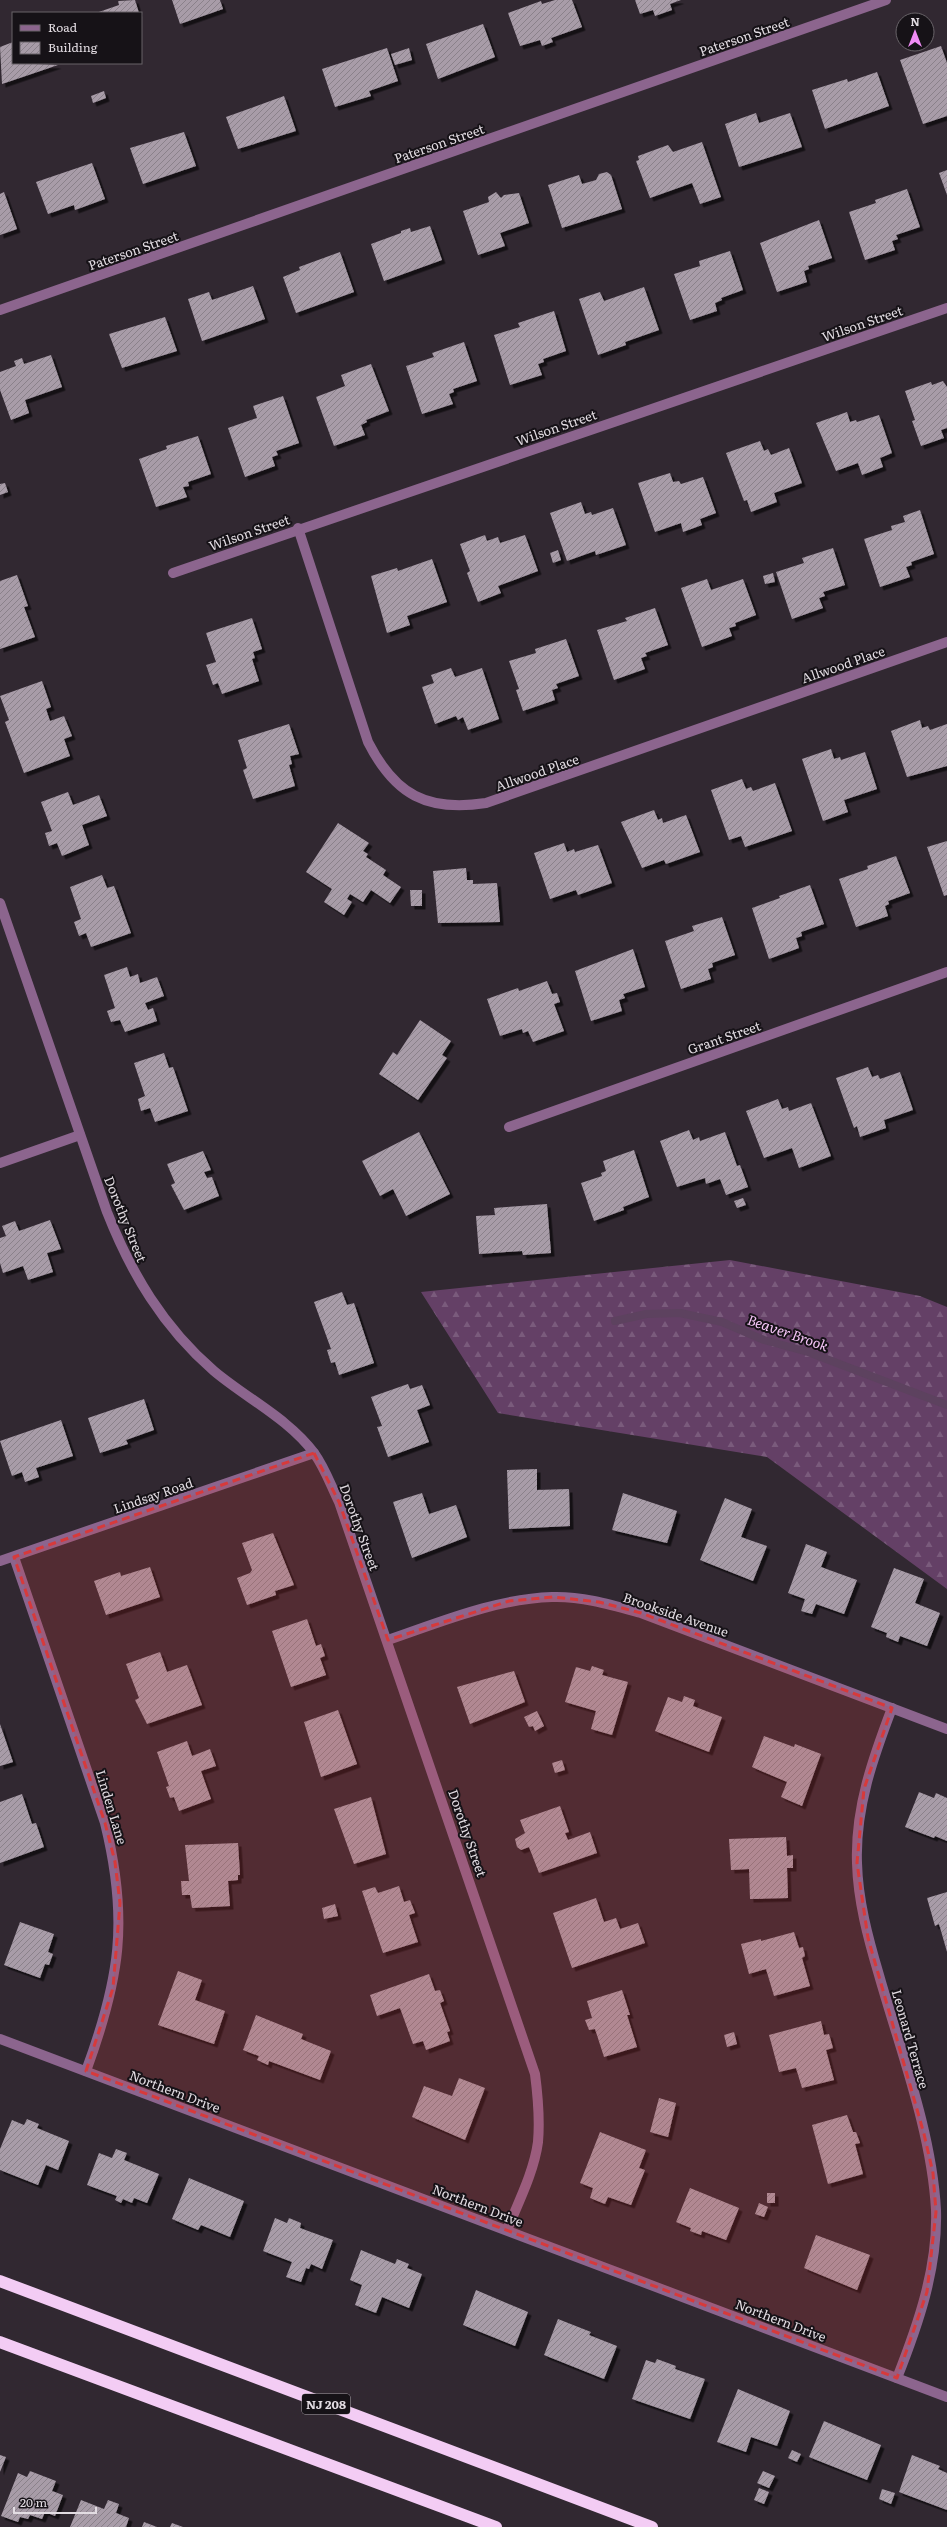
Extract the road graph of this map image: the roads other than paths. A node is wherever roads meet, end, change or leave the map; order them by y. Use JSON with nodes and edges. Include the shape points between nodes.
{"nodes":[{"id":1,"x":886,"y":0,"type":"edge"},
{"id":2,"x":947,"y":308,"type":"edge"},
{"id":3,"x":0,"y":310,"type":"edge"},
{"id":4,"x":298,"y":528,"type":"junction"},
{"id":5,"x":173,"y":572,"type":"dead end"},
{"id":6,"x":947,"y":642,"type":"edge"},
{"id":7,"x":0,"y":903,"type":"edge"},
{"id":8,"x":947,"y":972,"type":"edge"},
{"id":9,"x":509,"y":1127,"type":"dead end"},
{"id":10,"x":80,"y":1135,"type":"junction"},
{"id":11,"x":0,"y":1163,"type":"edge"},
{"id":12,"x":314,"y":1453,"type":"junction"},
{"id":13,"x":14,"y":1557,"type":"junction"},
{"id":14,"x":0,"y":1561,"type":"edge"},
{"id":15,"x":388,"y":1640,"type":"junction"},
{"id":16,"x":892,"y":1708,"type":"junction"},
{"id":17,"x":947,"y":1729,"type":"edge"},
{"id":18,"x":0,"y":2039,"type":"edge"},
{"id":19,"x":86,"y":2071,"type":"junction"},
{"id":20,"x":507,"y":2230,"type":"junction"},
{"id":21,"x":0,"y":2281,"type":"edge"},
{"id":22,"x":0,"y":2342,"type":"edge"},
{"id":23,"x":897,"y":2378,"type":"junction"},
{"id":24,"x":947,"y":2397,"type":"edge"},
{"id":25,"x":496,"y":2527,"type":"edge"},
{"id":26,"x":652,"y":2527,"type":"edge"}],
"edges":[{"from":1,"to":3,"type":"street","name":"Paterson Street"},
{"from":2,"to":4,"type":"street","name":"Wilson Street"},
{"from":4,"to":5,"type":"street","name":"Wilson Street"},
{"from":4,"to":6,"type":"street","name":"Allwood Place","via":[[368,742],[379,764],[394,783],[434,804],[459,807],[486,803]]},
{"from":7,"to":10,"type":"street","name":"Dorothy Street"},
{"from":8,"to":9,"type":"street","name":"Grant Street"},
{"from":10,"to":11,"type":"street"},
{"from":10,"to":12,"type":"street","name":"Dorothy Street","via":[[121,1247],[158,1311],[213,1370],[297,1435]]},
{"from":12,"to":13,"type":"street","name":"Lindsay Road"},
{"from":12,"to":15,"type":"street","name":"Dorothy Street","via":[[339,1502]]},
{"from":13,"to":14,"type":"street","name":"Lindsay Road"},
{"from":13,"to":19,"type":"street","name":"Linden Lane","via":[[105,1823],[115,1862],[120,1910],[119,1944],[113,1988]]},
{"from":15,"to":16,"type":"street","name":"Brookside Avenue","via":[[509,1601],[553,1597],[599,1602],[641,1613]]},
{"from":15,"to":20,"type":"street","name":"Dorothy Street","via":[[535,2074],[539,2109],[537,2143],[528,2176]]},
{"from":16,"to":17,"type":"street","name":"Brookside Avenue"},
{"from":16,"to":23,"type":"street","name":"Leonard Terrace","via":[[864,1789],[858,1826],[857,1870],[868,1938],[926,2140],[933,2173],[936,2212],[927,2292]]},
{"from":18,"to":19,"type":"street","name":"Northern Drive"},
{"from":19,"to":20,"type":"street","name":"Northern Drive"},
{"from":20,"to":23,"type":"street","name":"Northern Drive"},
{"from":21,"to":26,"type":"highway","number":"NJ 208"},
{"from":22,"to":25,"type":"highway"},
{"from":23,"to":24,"type":"street","name":"Northern Drive"}]}
